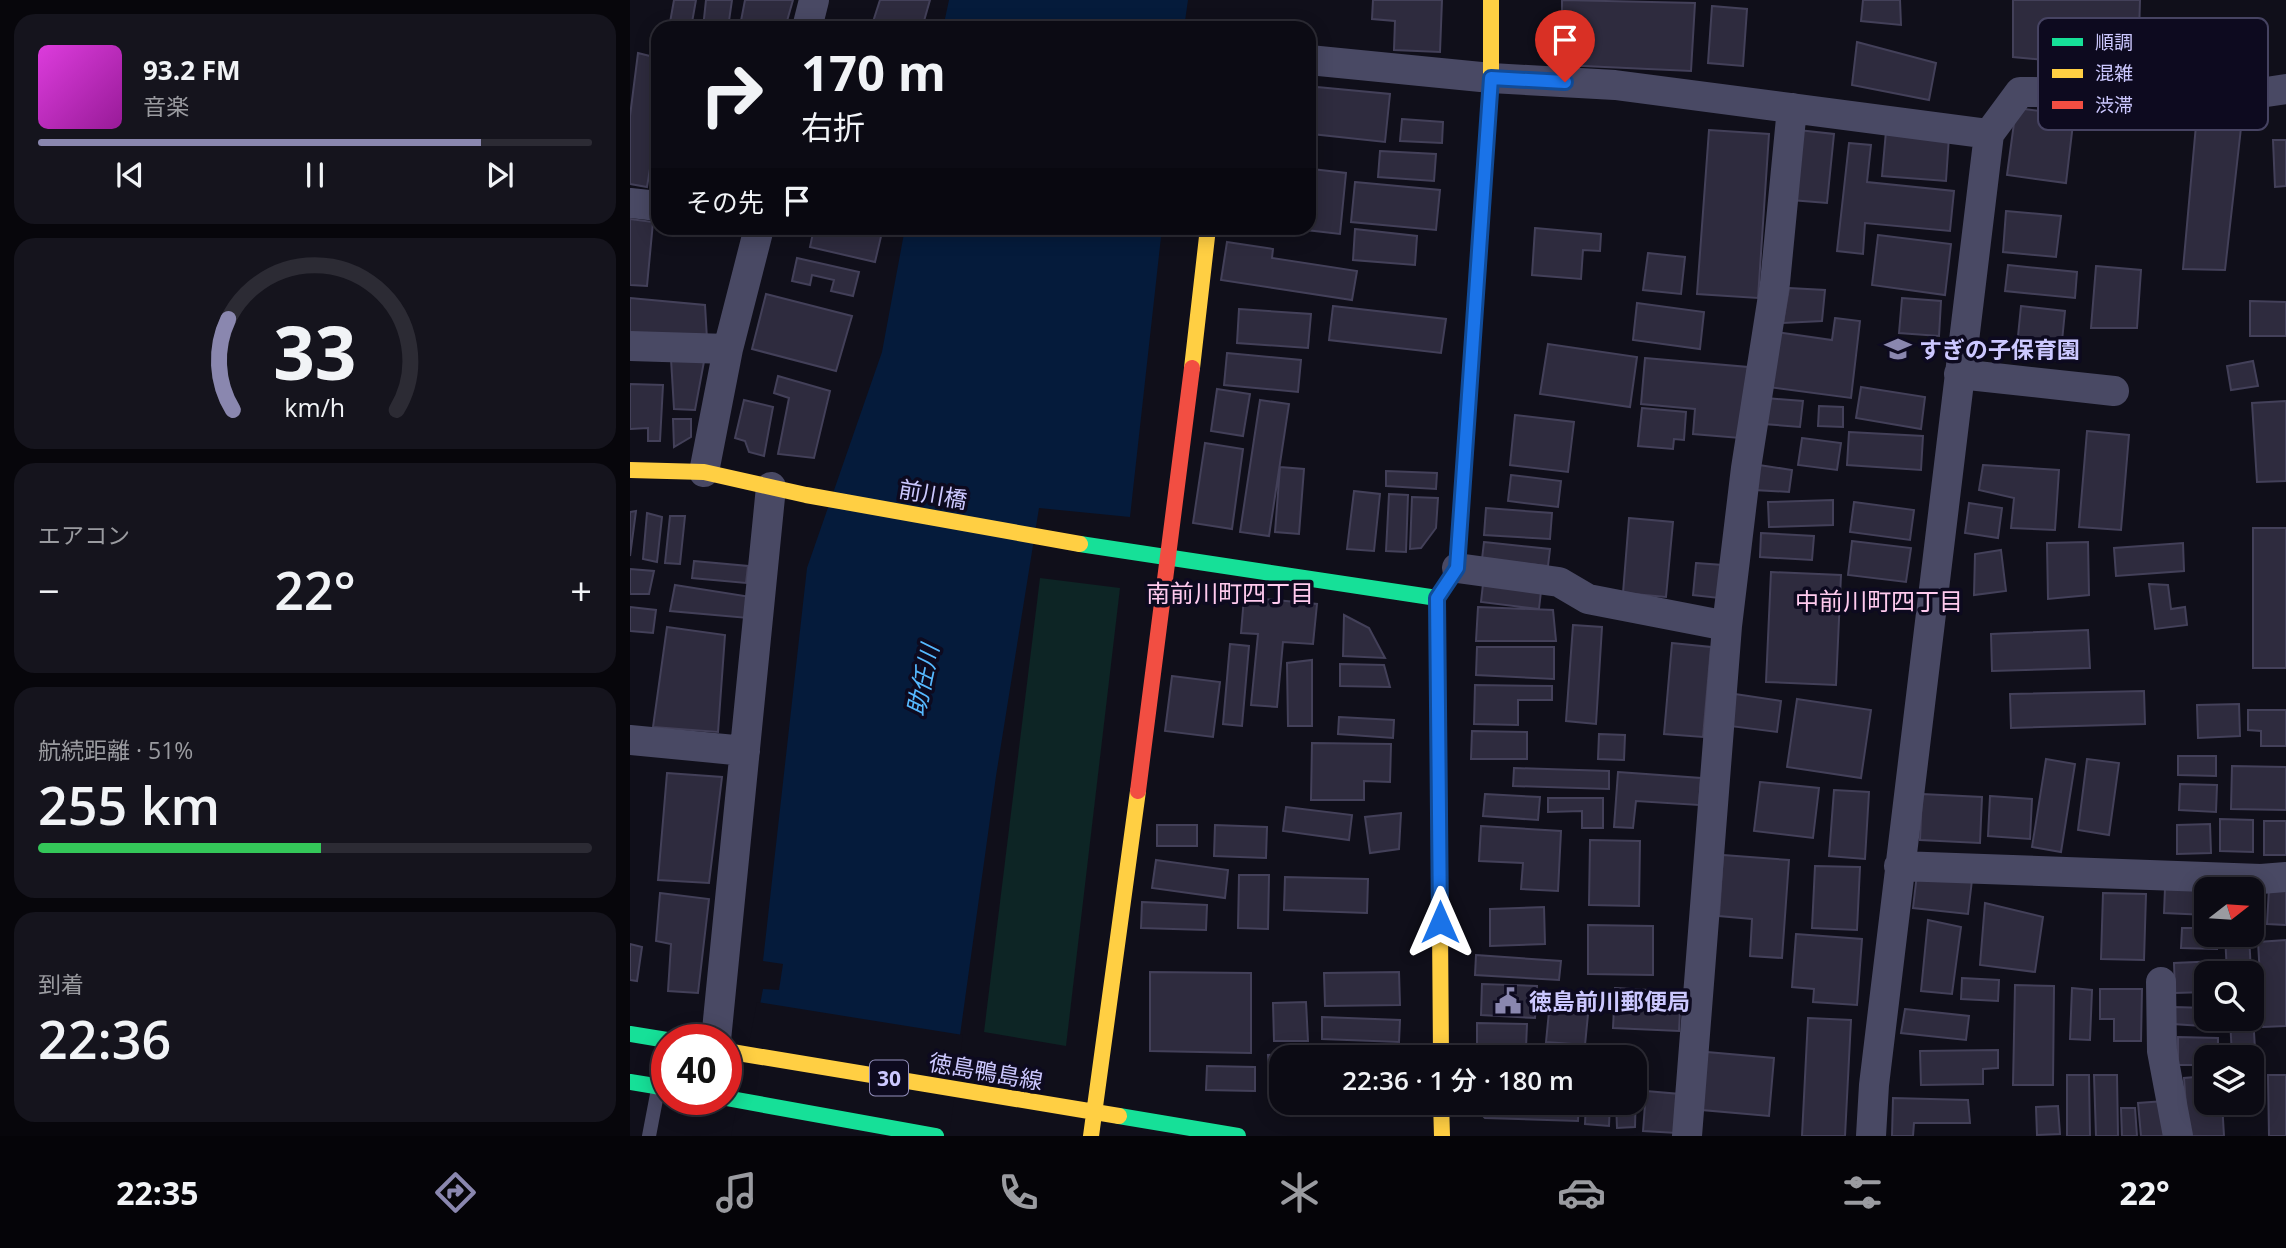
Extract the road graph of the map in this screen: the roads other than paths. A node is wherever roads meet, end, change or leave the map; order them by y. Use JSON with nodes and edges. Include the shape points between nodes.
{"nodes":[{"id":1,"x":814,"y":0,"type":"edge"},
{"id":2,"x":1491,"y":0,"type":"edge"},
{"id":3,"x":809,"y":21,"type":"edge"},
{"id":4,"x":1316,"y":61,"type":"edge"},
{"id":5,"x":1491,"y":78,"type":"junction"},
{"id":6,"x":2286,"y":89,"type":"edge"},
{"id":7,"x":2038,"y":92,"type":"edge"},
{"id":8,"x":2268,"y":92,"type":"edge"},
{"id":9,"x":1792,"y":108,"type":"junction"},
{"id":10,"x":1989,"y":134,"type":"junction"},
{"id":11,"x":630,"y":202,"type":"edge"},
{"id":12,"x":651,"y":205,"type":"edge"},
{"id":13,"x":757,"y":235,"type":"edge"},
{"id":14,"x":1207,"y":235,"type":"edge"},
{"id":15,"x":630,"y":346,"type":"edge"},
{"id":16,"x":728,"y":349,"type":"junction"},
{"id":17,"x":1959,"y":374,"type":"junction"},
{"id":18,"x":2114,"y":391,"type":"dead end"},
{"id":19,"x":630,"y":470,"type":"edge"},
{"id":20,"x":704,"y":472,"type":"junction"},
{"id":21,"x":771,"y":487,"type":"junction"},
{"id":22,"x":1171,"y":560,"type":"junction"},
{"id":23,"x":1457,"y":568,"type":"junction"},
{"id":24,"x":1437,"y":598,"type":"junction"},
{"id":25,"x":1727,"y":626,"type":"junction"},
{"id":26,"x":630,"y":740,"type":"edge"},
{"id":27,"x":745,"y":751,"type":"junction"},
{"id":28,"x":1899,"y":866,"type":"junction"},
{"id":29,"x":2286,"y":877,"type":"edge"},
{"id":30,"x":2161,"y":982,"type":"dead end"},
{"id":31,"x":729,"y":1024,"type":"edge"},
{"id":32,"x":630,"y":1034,"type":"edge"},
{"id":33,"x":651,"y":1037,"type":"edge"},
{"id":34,"x":1441,"y":1045,"type":"edge"},
{"id":35,"x":742,"y":1050,"type":"edge"},
{"id":36,"x":630,"y":1082,"type":"edge"},
{"id":37,"x":651,"y":1085,"type":"edge"},
{"id":38,"x":742,"y":1101,"type":"edge"},
{"id":39,"x":1094,"y":1113,"type":"junction"},
{"id":40,"x":655,"y":1115,"type":"edge"},
{"id":41,"x":1441,"y":1115,"type":"edge"},
{"id":42,"x":649,"y":1136,"type":"edge"},
{"id":43,"x":936,"y":1136,"type":"edge"},
{"id":44,"x":1091,"y":1136,"type":"edge"},
{"id":45,"x":1238,"y":1136,"type":"edge"},
{"id":46,"x":1442,"y":1136,"type":"edge"},
{"id":47,"x":1687,"y":1136,"type":"edge"},
{"id":48,"x":1871,"y":1136,"type":"edge"},
{"id":49,"x":2178,"y":1136,"type":"edge"}],
"edges":[{"from":1,"to":3,"type":"street"},
{"from":2,"to":5,"type":"street"},
{"from":4,"to":5,"type":"street"},
{"from":5,"to":9,"type":"street","via":[[1615,85]]},
{"from":5,"to":23,"type":"street"},
{"from":6,"to":8,"type":"street"},
{"from":7,"to":10,"type":"street","via":[[2020,92]]},
{"from":9,"to":10,"type":"street"},
{"from":9,"to":25,"type":"street","via":[[1775,283]]},
{"from":10,"to":17,"type":"street"},
{"from":11,"to":12,"type":"street"},
{"from":13,"to":16,"type":"street"},
{"from":14,"to":22,"type":"street"},
{"from":15,"to":16,"type":"street"},
{"from":16,"to":20,"type":"street"},
{"from":17,"to":18,"type":"street"},
{"from":17,"to":28,"type":"street"},
{"from":19,"to":20,"type":"street","name":"前川橋"},
{"from":20,"to":21,"type":"street","name":"前川橋"},
{"from":21,"to":22,"type":"street","name":"前川橋"},
{"from":21,"to":27,"type":"street"},
{"from":22,"to":24,"type":"street","name":"前川橋"},
{"from":22,"to":39,"type":"street"},
{"from":23,"to":24,"type":"street"},
{"from":23,"to":25,"type":"street","via":[[1559,582],[1588,598]]},
{"from":24,"to":34,"type":"street"},
{"from":25,"to":47,"type":"street"},
{"from":26,"to":27,"type":"street"},
{"from":27,"to":31,"type":"street"},
{"from":28,"to":29,"type":"street"},
{"from":28,"to":48,"type":"street"},
{"from":30,"to":49,"type":"street","via":[[2162,1051]]},
{"from":32,"to":33,"type":"street"},
{"from":35,"to":39,"type":"street","name":"徳島鴨島線","number":"30"},
{"from":36,"to":37,"type":"street"},
{"from":38,"to":43,"type":"street","number":"30"},
{"from":39,"to":44,"type":"street"},
{"from":39,"to":45,"type":"street","name":"徳島鴨島線","number":"30"},
{"from":40,"to":42,"type":"lane"},
{"from":41,"to":46,"type":"street"}]}
